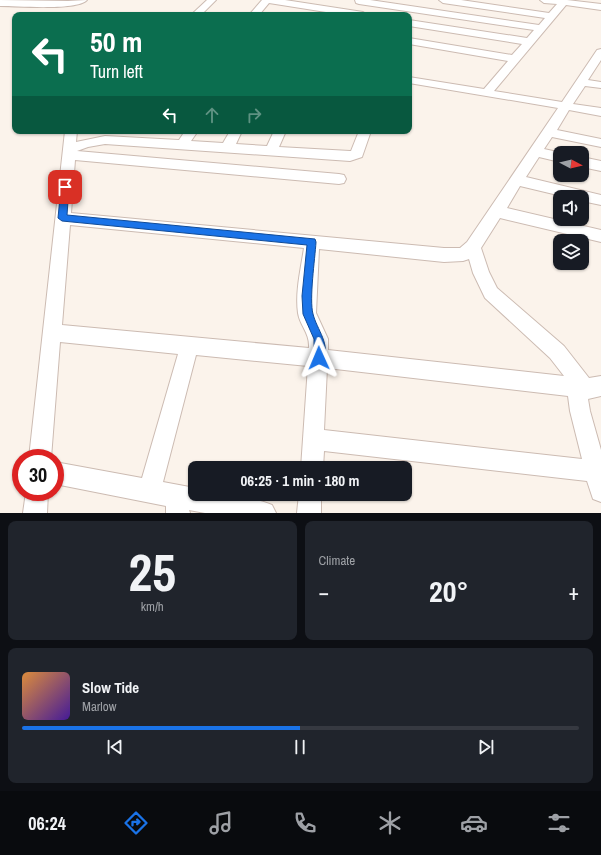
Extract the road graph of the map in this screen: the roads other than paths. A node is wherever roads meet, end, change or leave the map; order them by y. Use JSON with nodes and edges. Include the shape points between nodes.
{"nodes":[{"id":1,"x":83,"y":0,"type":"edge"},
{"id":2,"x":212,"y":0,"type":"edge"},
{"id":3,"x":267,"y":0,"type":"edge"},
{"id":4,"x":359,"y":0,"type":"edge"},
{"id":5,"x":443,"y":0,"type":"edge"},
{"id":6,"x":544,"y":0,"type":"edge"},
{"id":7,"x":564,"y":2,"type":"junction"},
{"id":8,"x":0,"y":3,"type":"edge"},
{"id":9,"x":474,"y":3,"type":"edge"},
{"id":10,"x":414,"y":5,"type":"edge"},
{"id":11,"x":601,"y":7,"type":"edge"},
{"id":12,"x":429,"y":11,"type":"junction"},
{"id":13,"x":199,"y":12,"type":"edge"},
{"id":14,"x":257,"y":12,"type":"edge"},
{"id":15,"x":340,"y":12,"type":"edge"},
{"id":16,"x":353,"y":12,"type":"edge"},
{"id":17,"x":460,"y":16,"type":"junction"},
{"id":18,"x":552,"y":16,"type":"junction"},
{"id":19,"x":476,"y":18,"type":"junction"},
{"id":20,"x":412,"y":23,"type":"edge"},
{"id":21,"x":425,"y":25,"type":"junction"},
{"id":22,"x":541,"y":28,"type":"junction"},
{"id":23,"x":458,"y":30,"type":"junction"},
{"id":24,"x":412,"y":42,"type":"edge"},
{"id":25,"x":530,"y":42,"type":"junction"},
{"id":26,"x":516,"y":59,"type":"junction"},
{"id":27,"x":598,"y":61,"type":"edge"},
{"id":28,"x":412,"y":80,"type":"edge"},
{"id":29,"x":581,"y":82,"type":"junction"},
{"id":30,"x":601,"y":85,"type":"edge"},
{"id":31,"x":487,"y":92,"type":"junction"},
{"id":32,"x":566,"y":105,"type":"junction"},
{"id":33,"x":601,"y":112,"type":"edge"},
{"id":34,"x":548,"y":132,"type":"junction"},
{"id":35,"x":71,"y":134,"type":"edge"},
{"id":36,"x":190,"y":134,"type":"edge"},
{"id":37,"x":234,"y":134,"type":"edge"},
{"id":38,"x":279,"y":134,"type":"edge"},
{"id":39,"x":364,"y":134,"type":"edge"},
{"id":40,"x":98,"y":136,"type":"edge"},
{"id":41,"x":601,"y":143,"type":"edge"},
{"id":42,"x":182,"y":145,"type":"junction"},
{"id":43,"x":227,"y":148,"type":"junction"},
{"id":44,"x":271,"y":151,"type":"junction"},
{"id":45,"x":535,"y":152,"type":"junction"},
{"id":46,"x":68,"y":153,"type":"junction"},
{"id":47,"x":553,"y":156,"type":"edge"},
{"id":48,"x":589,"y":163,"type":"edge"},
{"id":49,"x":601,"y":166,"type":"edge"},
{"id":50,"x":339,"y":179,"type":"dead end"},
{"id":51,"x":516,"y":180,"type":"junction"},
{"id":52,"x":601,"y":200,"type":"edge"},
{"id":53,"x":497,"y":211,"type":"junction"},
{"id":54,"x":62,"y":218,"type":"junction"},
{"id":55,"x":601,"y":236,"type":"edge"},
{"id":56,"x":312,"y":242,"type":"junction"},
{"id":57,"x":473,"y":247,"type":"junction"},
{"id":58,"x":52,"y":333,"type":"junction"},
{"id":59,"x":189,"y":346,"type":"junction"},
{"id":60,"x":319,"y":358,"type":"junction"},
{"id":61,"x":593,"y":387,"type":"edge"},
{"id":62,"x":315,"y":439,"type":"junction"},
{"id":63,"x":41,"y":449,"type":"edge"},
{"id":64,"x":313,"y":461,"type":"edge"},
{"id":65,"x":64,"y":475,"type":"edge"},
{"id":66,"x":599,"y":478,"type":"edge"},
{"id":67,"x":150,"y":491,"type":"junction"},
{"id":68,"x":36,"y":501,"type":"edge"},
{"id":69,"x":310,"y":501,"type":"edge"},
{"id":70,"x":177,"y":505,"type":"edge"},
{"id":71,"x":35,"y":513,"type":"edge"},
{"id":72,"x":264,"y":513,"type":"edge"},
{"id":73,"x":309,"y":513,"type":"edge"}],
"edges":[{"from":1,"to":8,"type":"street","via":[[77,4]]},
{"from":2,"to":13,"type":"street"},
{"from":3,"to":14,"type":"street"},
{"from":3,"to":15,"type":"street"},
{"from":4,"to":10,"type":"street"},
{"from":4,"to":16,"type":"street"},
{"from":5,"to":9,"type":"street"},
{"from":6,"to":7,"type":"street"},
{"from":7,"to":11,"type":"street"},
{"from":7,"to":18,"type":"street"},
{"from":9,"to":18,"type":"street"},
{"from":9,"to":19,"type":"street"},
{"from":10,"to":12,"type":"street"},
{"from":12,"to":17,"type":"street"},
{"from":12,"to":21,"type":"street"},
{"from":17,"to":19,"type":"street"},
{"from":17,"to":23,"type":"street"},
{"from":18,"to":22,"type":"street"},
{"from":19,"to":22,"type":"street"},
{"from":20,"to":21,"type":"street"},
{"from":21,"to":23,"type":"street"},
{"from":22,"to":25,"type":"street"},
{"from":23,"to":25,"type":"street"},
{"from":24,"to":26,"type":"street"},
{"from":25,"to":26,"type":"street"},
{"from":26,"to":31,"type":"street"},
{"from":27,"to":29,"type":"street"},
{"from":28,"to":31,"type":"street"},
{"from":29,"to":30,"type":"street"},
{"from":29,"to":32,"type":"street"},
{"from":31,"to":32,"type":"street"},
{"from":32,"to":33,"type":"street"},
{"from":32,"to":34,"type":"street"},
{"from":34,"to":41,"type":"street"},
{"from":34,"to":45,"type":"street"},
{"from":35,"to":46,"type":"street"},
{"from":36,"to":42,"type":"street"},
{"from":37,"to":43,"type":"street"},
{"from":38,"to":44,"type":"street"},
{"from":39,"to":44,"type":"street","via":[[360,149],[354,156]]},
{"from":40,"to":42,"type":"street","via":[[105,140]]},
{"from":40,"to":46,"type":"street"},
{"from":42,"to":43,"type":"street"},
{"from":43,"to":44,"type":"street"},
{"from":45,"to":47,"type":"street"},
{"from":45,"to":51,"type":"street"},
{"from":46,"to":50,"type":"street"},
{"from":46,"to":54,"type":"street"},
{"from":48,"to":49,"type":"street"},
{"from":51,"to":52,"type":"street"},
{"from":51,"to":53,"type":"street"},
{"from":53,"to":55,"type":"street"},
{"from":53,"to":57,"type":"street"},
{"from":54,"to":56,"type":"street"},
{"from":54,"to":58,"type":"street"},
{"from":56,"to":57,"type":"street","via":[[444,255],[463,254]]},
{"from":56,"to":60,"type":"street","via":[[308,314],[319,339]]},
{"from":57,"to":61,"type":"street","via":[[481,273],[492,293]]},
{"from":58,"to":59,"type":"street"},
{"from":58,"to":63,"type":"street"},
{"from":59,"to":60,"type":"street"},
{"from":59,"to":67,"type":"street"},
{"from":60,"to":61,"type":"street"},
{"from":60,"to":62,"type":"street"},
{"from":61,"to":66,"type":"street","via":[[578,395]]},
{"from":62,"to":64,"type":"street"},
{"from":62,"to":66,"type":"street"},
{"from":65,"to":67,"type":"street"},
{"from":67,"to":70,"type":"street"},
{"from":68,"to":71,"type":"street"},
{"from":69,"to":73,"type":"street"},
{"from":70,"to":72,"type":"street"}]}
